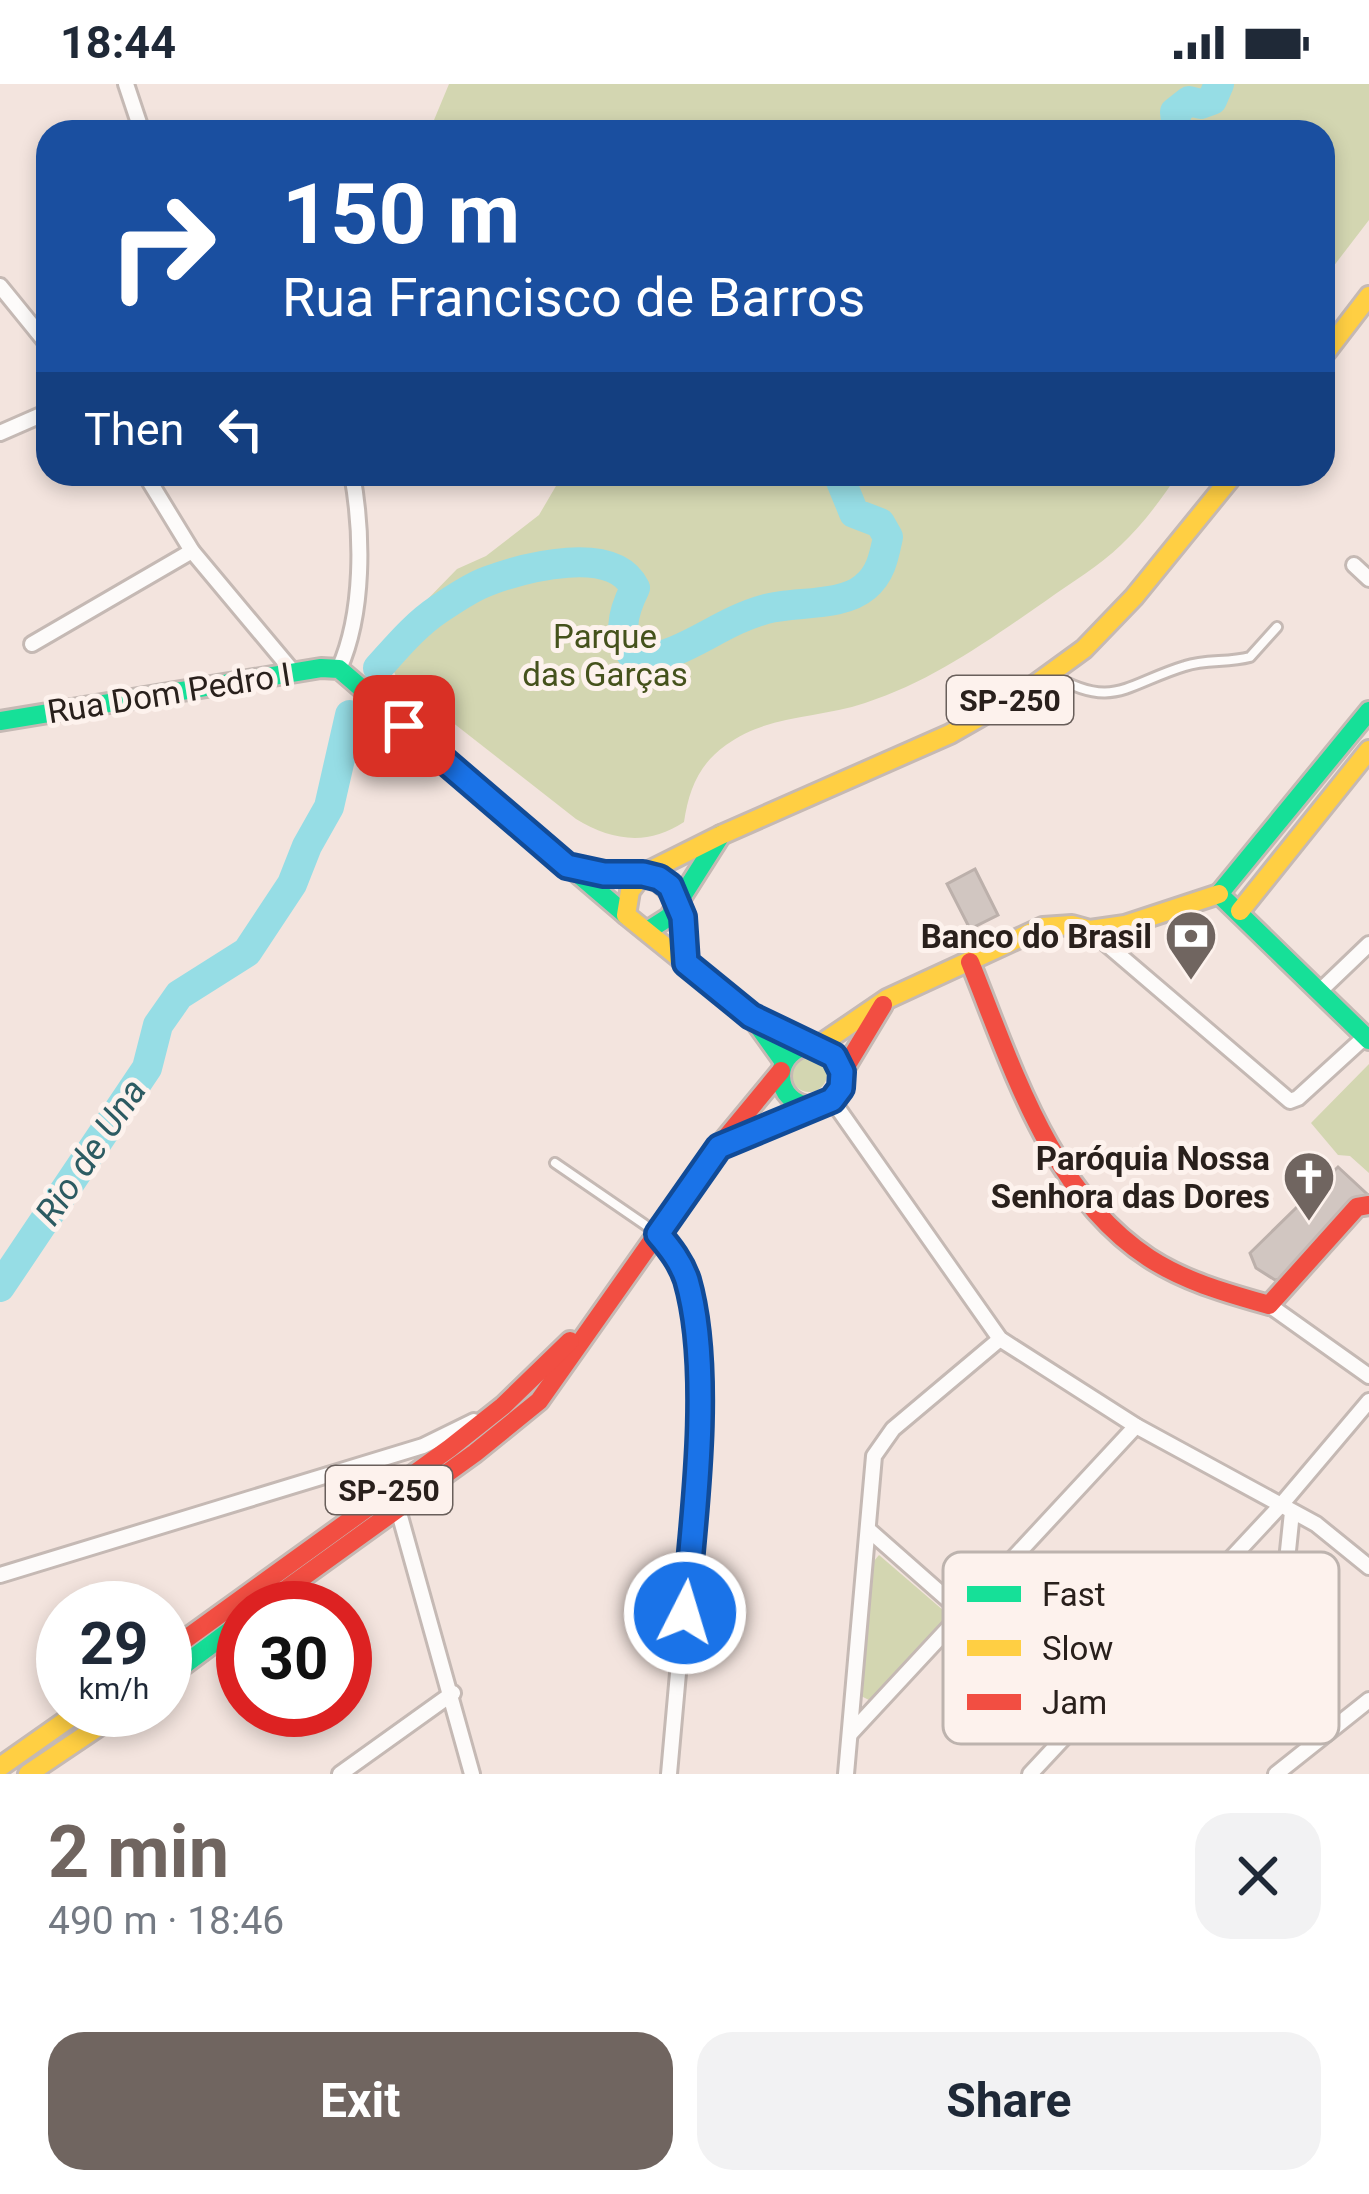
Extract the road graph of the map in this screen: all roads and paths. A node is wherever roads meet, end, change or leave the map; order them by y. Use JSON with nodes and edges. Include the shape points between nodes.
{"nodes":[{"id":1,"x":126,"y":84,"type":"edge"},
{"id":2,"x":138,"y":120,"type":"edge"},
{"id":3,"x":0,"y":286,"type":"edge"},
{"id":4,"x":1369,"y":296,"type":"edge"},
{"id":5,"x":36,"y":330,"type":"edge"},
{"id":6,"x":1335,"y":340,"type":"edge"},
{"id":7,"x":36,"y":417,"type":"edge"},
{"id":8,"x":0,"y":433,"type":"edge"},
{"id":9,"x":152,"y":486,"type":"edge"},
{"id":10,"x":353,"y":486,"type":"edge"},
{"id":11,"x":1224,"y":486,"type":"edge"},
{"id":12,"x":192,"y":551,"type":"junction"},
{"id":13,"x":1354,"y":565,"type":"dead end"},
{"id":14,"x":1369,"y":579,"type":"edge"},
{"id":15,"x":1277,"y":627,"type":"dead end"},
{"id":16,"x":32,"y":644,"type":"dead end"},
{"id":17,"x":339,"y":670,"type":"junction"},
{"id":18,"x":294,"y":673,"type":"junction"},
{"id":19,"x":1050,"y":674,"type":"junction"},
{"id":20,"x":1369,"y":711,"type":"edge"},
{"id":21,"x":0,"y":721,"type":"edge"},
{"id":22,"x":1369,"y":750,"type":"edge"},
{"id":23,"x":1327,"y":767,"type":"junction"},
{"id":24,"x":1348,"y":778,"type":"junction"},
{"id":25,"x":721,"y":835,"type":"junction"},
{"id":26,"x":567,"y":866,"type":"junction"},
{"id":27,"x":643,"y":874,"type":"junction"},
{"id":28,"x":1219,"y":894,"type":"junction"},
{"id":29,"x":678,"y":901,"type":"junction"},
{"id":30,"x":1240,"y":911,"type":"junction"},
{"id":31,"x":626,"y":915,"type":"junction"},
{"id":32,"x":1090,"y":931,"type":"junction"},
{"id":33,"x":647,"y":932,"type":"junction"},
{"id":34,"x":1369,"y":944,"type":"edge"},
{"id":35,"x":970,"y":962,"type":"junction"},
{"id":36,"x":686,"y":963,"type":"junction"},
{"id":37,"x":1321,"y":990,"type":"junction"},
{"id":38,"x":887,"y":999,"type":"junction"},
{"id":39,"x":751,"y":1016,"type":"junction"},
{"id":40,"x":1367,"y":1038,"type":"edge"},
{"id":41,"x":813,"y":1046,"type":"junction"},
{"id":42,"x":782,"y":1067,"type":"junction"},
{"id":43,"x":842,"y":1072,"type":"junction"},
{"id":44,"x":824,"y":1104,"type":"junction"},
{"id":45,"x":719,"y":1147,"type":"junction"},
{"id":46,"x":555,"y":1162,"type":"dead end"},
{"id":47,"x":1366,"y":1204,"type":"edge"},
{"id":48,"x":658,"y":1234,"type":"junction"},
{"id":49,"x":1269,"y":1305,"type":"junction"},
{"id":50,"x":601,"y":1312,"type":"junction"},
{"id":51,"x":1000,"y":1339,"type":"junction"},
{"id":52,"x":1369,"y":1376,"type":"edge"},
{"id":53,"x":1369,"y":1401,"type":"edge"},
{"id":54,"x":503,"y":1406,"type":"junction"},
{"id":55,"x":1136,"y":1426,"type":"junction"},
{"id":56,"x":423,"y":1446,"type":"junction"},
{"id":57,"x":450,"y":1448,"type":"junction"},
{"id":58,"x":475,"y":1454,"type":"junction"},
{"id":59,"x":392,"y":1487,"type":"junction"},
{"id":60,"x":398,"y":1508,"type":"junction"},
{"id":61,"x":1287,"y":1508,"type":"junction"},
{"id":62,"x":870,"y":1531,"type":"junction"},
{"id":63,"x":1019,"y":1552,"type":"edge"},
{"id":64,"x":1244,"y":1552,"type":"edge"},
{"id":65,"x":1284,"y":1552,"type":"edge"},
{"id":66,"x":1369,"y":1567,"type":"edge"},
{"id":67,"x":0,"y":1575,"type":"edge"},
{"id":68,"x":297,"y":1581,"type":"edge"},
{"id":69,"x":943,"y":1595,"type":"edge"},
{"id":70,"x":192,"y":1634,"type":"edge"},
{"id":71,"x":943,"y":1634,"type":"edge"},
{"id":72,"x":453,"y":1693,"type":"junction"},
{"id":73,"x":1369,"y":1700,"type":"edge"},
{"id":74,"x":1339,"y":1724,"type":"edge"},
{"id":75,"x":851,"y":1733,"type":"junction"},
{"id":76,"x":43,"y":1737,"type":"edge"},
{"id":77,"x":79,"y":1737,"type":"edge"},
{"id":78,"x":1059,"y":1744,"type":"edge"},
{"id":79,"x":1314,"y":1744,"type":"edge"},
{"id":80,"x":0,"y":1767,"type":"edge"},
{"id":81,"x":28,"y":1774,"type":"edge"},
{"id":82,"x":340,"y":1774,"type":"edge"},
{"id":83,"x":472,"y":1774,"type":"edge"},
{"id":84,"x":669,"y":1774,"type":"edge"},
{"id":85,"x":846,"y":1774,"type":"edge"},
{"id":86,"x":1030,"y":1774,"type":"edge"},
{"id":87,"x":1276,"y":1774,"type":"edge"}],
"edges":[{"from":1,"to":2,"type":"street"},
{"from":3,"to":5,"type":"street"},
{"from":4,"to":6,"type":"main road"},
{"from":7,"to":8,"type":"street"},
{"from":9,"to":12,"type":"street"},
{"from":10,"to":17,"type":"street","via":[[357,587]]},
{"from":11,"to":19,"type":"main road","number":"SP-250","via":[[1134,598]]},
{"from":12,"to":16,"type":"street"},
{"from":12,"to":18,"type":"street"},
{"from":13,"to":14,"type":"street"},
{"from":15,"to":19,"type":"lane","via":[[1250,658],[1184,666],[1131,689],[1098,695]]},
{"from":17,"to":18,"type":"main road","name":"Rua Dom Pedro I"},
{"from":17,"to":26,"type":"main road"},
{"from":18,"to":21,"type":"main road","name":"Rua Dom Pedro I"},
{"from":19,"to":25,"type":"main road","number":"SP-250","via":[[950,734]]},
{"from":20,"to":23,"type":"main road"},
{"from":22,"to":24,"type":"main road"},
{"from":23,"to":24,"type":"main road"},
{"from":23,"to":28,"type":"main road"},
{"from":24,"to":30,"type":"main road"},
{"from":25,"to":27,"type":"main road","number":"SP-250"},
{"from":25,"to":29,"type":"main road"},
{"from":26,"to":27,"type":"main road"},
{"from":26,"to":31,"type":"main road"},
{"from":27,"to":29,"type":"main road","via":[[659,878]]},
{"from":27,"to":31,"type":"main road"},
{"from":28,"to":30,"type":"main road"},
{"from":28,"to":32,"type":"main road"},
{"from":29,"to":33,"type":"main road"},
{"from":29,"to":36,"type":"main road"},
{"from":30,"to":37,"type":"main road"},
{"from":31,"to":33,"type":"main road"},
{"from":32,"to":35,"type":"main road","via":[[1043,927]]},
{"from":32,"to":40,"type":"street","via":[[1290,1101]]},
{"from":33,"to":36,"type":"main road"},
{"from":34,"to":37,"type":"street"},
{"from":35,"to":38,"type":"main road"},
{"from":35,"to":49,"type":"main road","via":[[1038,1124],[1099,1218],[1164,1267]]},
{"from":36,"to":39,"type":"main road"},
{"from":37,"to":40,"type":"main road"},
{"from":38,"to":41,"type":"main road"},
{"from":38,"to":43,"type":"main road"},
{"from":39,"to":41,"type":"main road"},
{"from":39,"to":42,"type":"main road"},
{"from":41,"to":42,"type":"main road","number":"SP-250","via":[[790,1054]]},
{"from":41,"to":43,"type":"main road","via":[[834,1056]]},
{"from":42,"to":44,"type":"main road","via":[[783,1090],[796,1104]]},
{"from":42,"to":45,"type":"main road","number":"SP-250"},
{"from":43,"to":44,"type":"main road","via":[[841,1088]]},
{"from":44,"to":45,"type":"main road"},
{"from":44,"to":51,"type":"street"},
{"from":45,"to":48,"type":"main road","number":"SP-250"},
{"from":46,"to":48,"type":"lane"},
{"from":47,"to":49,"type":"main road"},
{"from":48,"to":50,"type":"main road","number":"SP-250"},
{"from":48,"to":84,"type":"street","via":[[686,1278],[699,1357]]},
{"from":49,"to":52,"type":"street"},
{"from":50,"to":54,"type":"main road","number":"SP-250"},
{"from":50,"to":58,"type":"main road","number":"SP-250","via":[[538,1401]]},
{"from":51,"to":55,"type":"street"},
{"from":51,"to":62,"type":"street","via":[[881,1442]]},
{"from":53,"to":61,"type":"street"},
{"from":54,"to":56,"type":"street"},
{"from":54,"to":57,"type":"main road","number":"SP-250"},
{"from":55,"to":61,"type":"street"},
{"from":55,"to":63,"type":"street"},
{"from":56,"to":57,"type":"street"},
{"from":56,"to":67,"type":"street"},
{"from":57,"to":58,"type":"street"},
{"from":57,"to":59,"type":"main road","number":"SP-250"},
{"from":58,"to":60,"type":"main road","number":"SP-250"},
{"from":59,"to":60,"type":"street"},
{"from":59,"to":70,"type":"main road","number":"SP-250"},
{"from":60,"to":68,"type":"main road","number":"SP-250"},
{"from":60,"to":72,"type":"street"},
{"from":61,"to":64,"type":"street"},
{"from":61,"to":65,"type":"street"},
{"from":61,"to":66,"type":"street"},
{"from":62,"to":69,"type":"street"},
{"from":62,"to":75,"type":"street"},
{"from":71,"to":75,"type":"street"},
{"from":72,"to":82,"type":"street"},
{"from":72,"to":83,"type":"street"},
{"from":73,"to":74,"type":"street"},
{"from":75,"to":85,"type":"street"},
{"from":76,"to":80,"type":"main road"},
{"from":77,"to":81,"type":"main road"},
{"from":78,"to":86,"type":"street"},
{"from":79,"to":87,"type":"street"}]}
